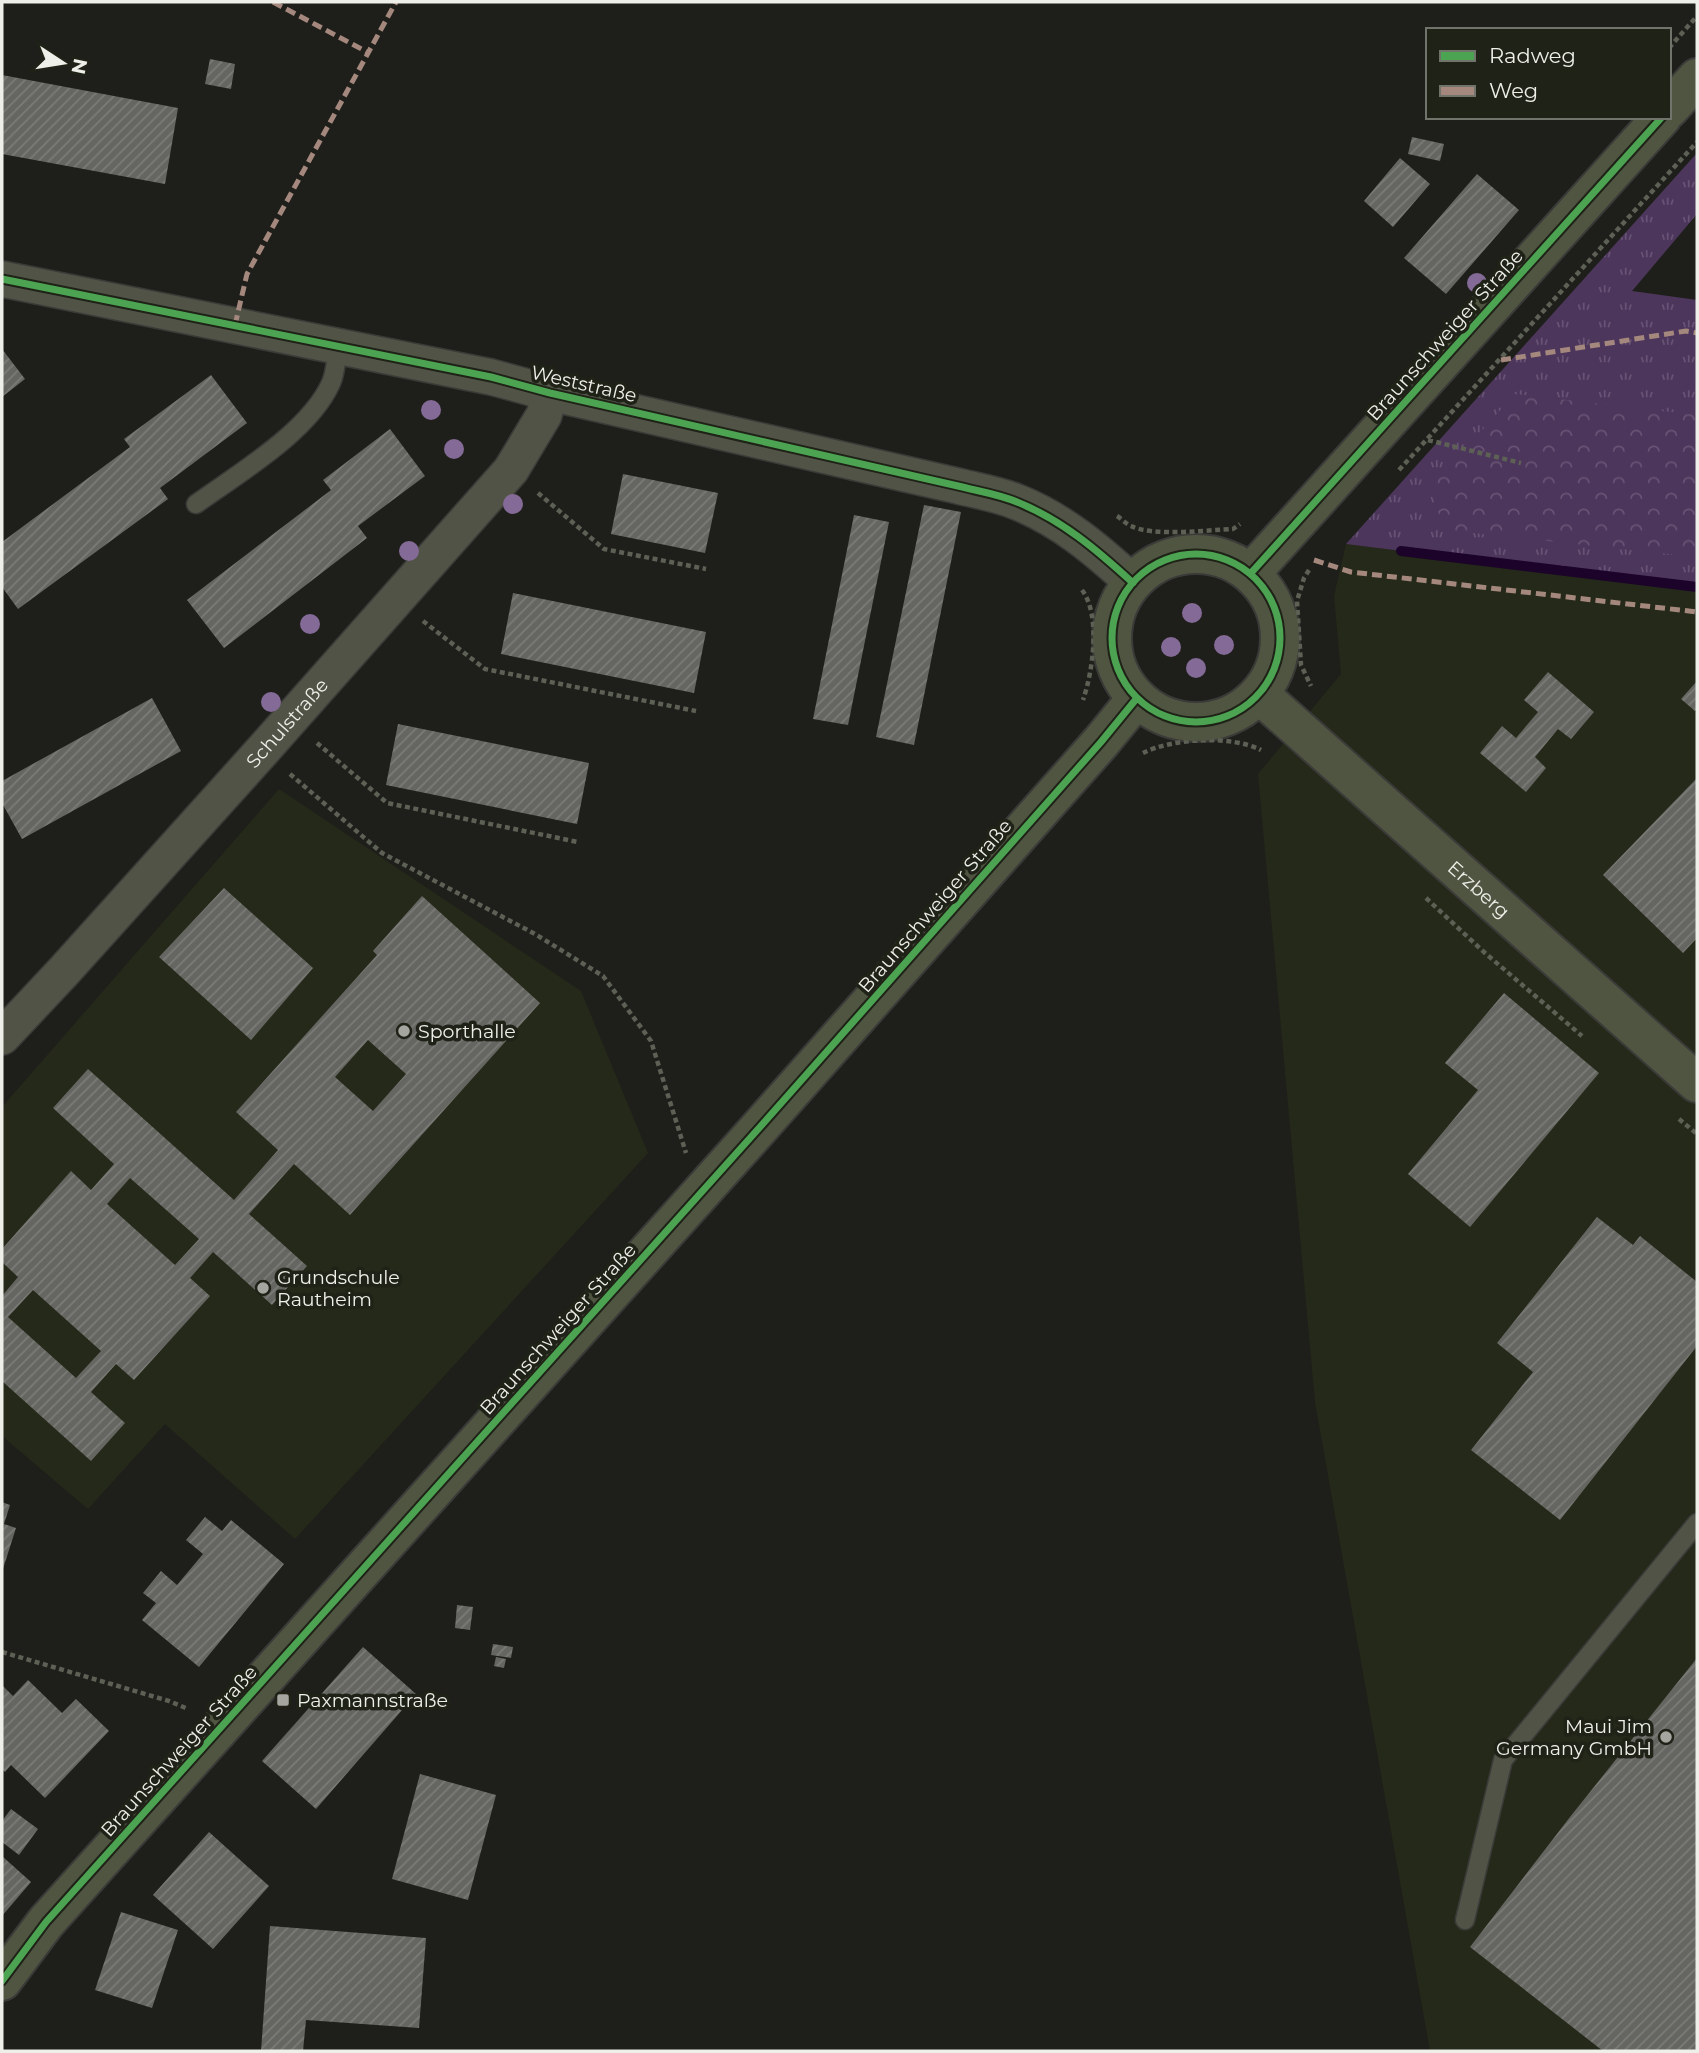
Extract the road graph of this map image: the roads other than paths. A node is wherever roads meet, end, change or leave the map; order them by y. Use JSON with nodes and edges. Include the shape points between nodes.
{"nodes":[{"id":1,"x":1697,"y":78,"type":"edge"},
{"id":2,"x":1671,"y":107,"type":"edge"},
{"id":3,"x":1660,"y":119,"type":"edge"},
{"id":4,"x":2,"y":279,"type":"edge"},
{"id":5,"x":338,"y":346,"type":"junction"},
{"id":6,"x":550,"y":393,"type":"junction"},
{"id":7,"x":196,"y":504,"type":"dead end"},
{"id":8,"x":1251,"y":573,"type":"junction"},
{"id":9,"x":1133,"y":583,"type":"junction"},
{"id":10,"x":1259,"y":694,"type":"junction"},
{"id":11,"x":1137,"y":698,"type":"junction"},
{"id":12,"x":2,"y":1038,"type":"edge"},
{"id":13,"x":1697,"y":1083,"type":"edge"},
{"id":14,"x":1697,"y":1523,"type":"edge"},
{"id":15,"x":1465,"y":1920,"type":"dead end"},
{"id":16,"x":2,"y":1981,"type":"edge"}],
"edges":[{"from":1,"to":2,"type":"street"},
{"from":3,"to":8,"type":"street","name":"Braunschweiger Straße"},
{"from":4,"to":5,"type":"street","name":"Weststraße"},
{"from":5,"to":6,"type":"street","name":"Weststraße"},
{"from":5,"to":7,"type":"lane","via":[[332,382],[317,406],[288,437]]},
{"from":6,"to":9,"type":"street","name":"Weststraße","via":[[1014,500],[1056,520]]},
{"from":6,"to":12,"type":"street","name":"Schulstraße","via":[[544,415],[511,470]]},
{"from":8,"to":9,"type":"street","via":[[1222,557],[1190,553],[1158,562]]},
{"from":8,"to":10,"type":"street","via":[[1272,599],[1281,632],[1276,665]]},
{"from":9,"to":11,"type":"street","via":[[1116,610],[1112,641],[1119,672]]},
{"from":10,"to":11,"type":"street","via":[[1232,714],[1199,722],[1165,716]]},
{"from":10,"to":13,"type":"street","name":"Erzberg"},
{"from":11,"to":16,"type":"street","name":"Braunschweiger Straße","via":[[701,1193],[46,1922]]},
{"from":14,"to":15,"type":"lane","via":[[1503,1760]]}]}
